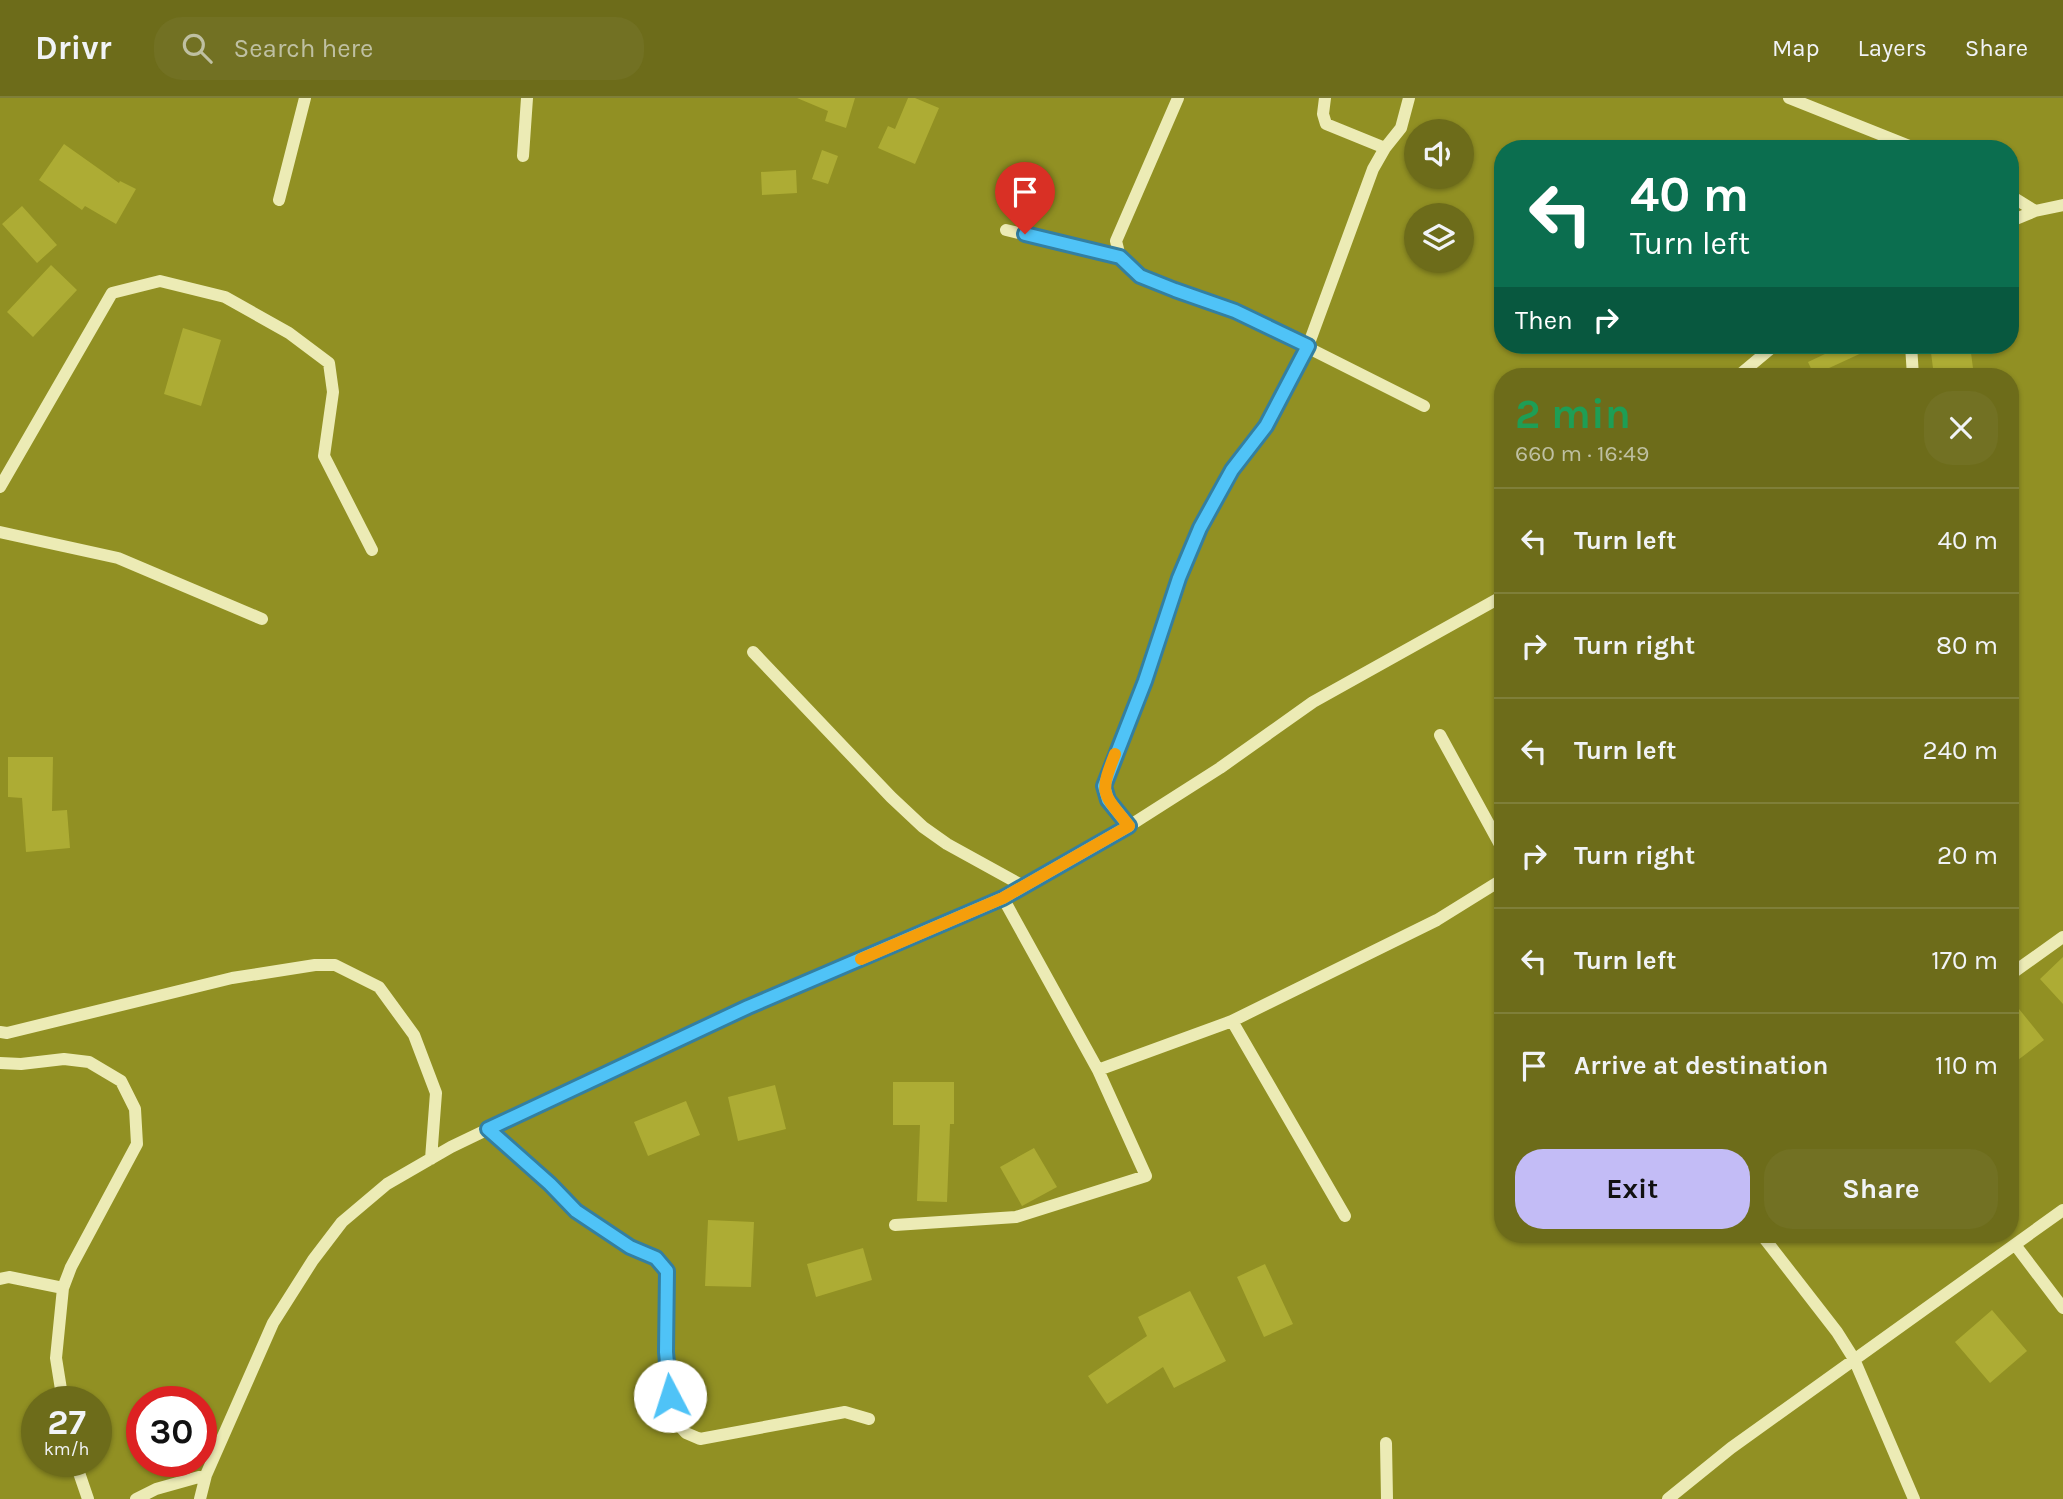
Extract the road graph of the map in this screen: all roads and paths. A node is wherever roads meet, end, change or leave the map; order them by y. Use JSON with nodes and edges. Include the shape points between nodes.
{"nodes":[{"id":1,"x":305,"y":98,"type":"edge"},
{"id":2,"x":527,"y":98,"type":"edge"},
{"id":3,"x":1178,"y":98,"type":"edge"},
{"id":4,"x":1325,"y":98,"type":"edge"},
{"id":5,"x":1409,"y":98,"type":"edge"},
{"id":6,"x":1789,"y":98,"type":"edge"},
{"id":7,"x":1894,"y":140,"type":"edge"},
{"id":8,"x":1385,"y":148,"type":"junction"},
{"id":9,"x":523,"y":156,"type":"dead end"},
{"id":10,"x":279,"y":200,"type":"dead end"},
{"id":11,"x":2019,"y":202,"type":"edge"},
{"id":12,"x":2063,"y":205,"type":"edge"},
{"id":13,"x":2035,"y":211,"type":"junction"},
{"id":14,"x":2019,"y":218,"type":"edge"},
{"id":15,"x":1006,"y":230,"type":"dead end"},
{"id":16,"x":1120,"y":257,"type":"junction"},
{"id":17,"x":1308,"y":346,"type":"junction"},
{"id":18,"x":1763,"y":354,"type":"edge"},
{"id":19,"x":1746,"y":368,"type":"edge"},
{"id":20,"x":1424,"y":406,"type":"dead end"},
{"id":21,"x":0,"y":487,"type":"edge"},
{"id":22,"x":0,"y":532,"type":"edge"},
{"id":23,"x":372,"y":550,"type":"dead end"},
{"id":24,"x":1494,"y":601,"type":"edge"},
{"id":25,"x":262,"y":619,"type":"dead end"},
{"id":26,"x":753,"y":652,"type":"dead end"},
{"id":27,"x":1440,"y":736,"type":"dead end"},
{"id":28,"x":1129,"y":826,"type":"junction"},
{"id":29,"x":1494,"y":834,"type":"edge"},
{"id":30,"x":1494,"y":885,"type":"edge"},
{"id":31,"x":1025,"y":887,"type":"junction"},
{"id":32,"x":1003,"y":898,"type":"junction"},
{"id":33,"x":2063,"y":937,"type":"edge"},
{"id":34,"x":2019,"y":968,"type":"edge"},
{"id":35,"x":1232,"y":1021,"type":"junction"},
{"id":36,"x":0,"y":1032,"type":"edge"},
{"id":37,"x":0,"y":1063,"type":"edge"},
{"id":38,"x":1098,"y":1070,"type":"junction"},
{"id":39,"x":488,"y":1129,"type":"junction"},
{"id":40,"x":430,"y":1159,"type":"junction"},
{"id":41,"x":2063,"y":1210,"type":"edge"},
{"id":42,"x":1345,"y":1216,"type":"dead end"},
{"id":43,"x":895,"y":1225,"type":"dead end"},
{"id":44,"x":1768,"y":1243,"type":"edge"},
{"id":45,"x":2016,"y":1246,"type":"junction"},
{"id":46,"x":0,"y":1279,"type":"edge"},
{"id":47,"x":63,"y":1288,"type":"junction"},
{"id":48,"x":2063,"y":1308,"type":"edge"},
{"id":49,"x":1854,"y":1359,"type":"junction"},
{"id":50,"x":60,"y":1386,"type":"edge"},
{"id":51,"x":869,"y":1419,"type":"dead end"},
{"id":52,"x":1386,"y":1443,"type":"dead end"},
{"id":53,"x":217,"y":1450,"type":"edge"},
{"id":54,"x":80,"y":1477,"type":"edge"},
{"id":55,"x":199,"y":1477,"type":"edge"},
{"id":56,"x":206,"y":1477,"type":"edge"},
{"id":57,"x":88,"y":1499,"type":"edge"},
{"id":58,"x":136,"y":1499,"type":"edge"},
{"id":59,"x":200,"y":1499,"type":"edge"},
{"id":60,"x":1387,"y":1499,"type":"edge"},
{"id":61,"x":1668,"y":1499,"type":"edge"},
{"id":62,"x":1914,"y":1499,"type":"edge"}],
"edges":[{"from":1,"to":10,"type":"street"},
{"from":2,"to":9,"type":"street"},
{"from":3,"to":16,"type":"street","via":[[1116,242]]},
{"from":4,"to":8,"type":"street","via":[[1326,124]]},
{"from":5,"to":8,"type":"street","via":[[1401,128]]},
{"from":6,"to":7,"type":"street"},
{"from":8,"to":17,"type":"street","via":[[1373,169]]},
{"from":11,"to":13,"type":"street"},
{"from":12,"to":13,"type":"street"},
{"from":13,"to":14,"type":"street"},
{"from":15,"to":16,"type":"street"},
{"from":16,"to":17,"type":"street","via":[[1140,276],[1235,311]]},
{"from":17,"to":20,"type":"street"},
{"from":17,"to":28,"type":"street","via":[[1266,426],[1232,470],[1179,578],[1104,786],[1108,800]]},
{"from":18,"to":19,"type":"street"},
{"from":21,"to":23,"type":"street","via":[[112,293],[160,281],[225,297],[289,333],[329,363],[333,391],[324,456]]},
{"from":22,"to":25,"type":"street","via":[[118,558]]},
{"from":24,"to":28,"type":"street","via":[[1313,702]]},
{"from":26,"to":31,"type":"street","via":[[923,827]]},
{"from":27,"to":29,"type":"street"},
{"from":28,"to":31,"type":"street"},
{"from":30,"to":35,"type":"street","via":[[1437,920]]},
{"from":31,"to":32,"type":"street"},
{"from":32,"to":38,"type":"street"},
{"from":32,"to":39,"type":"street","via":[[748,1007]]},
{"from":33,"to":34,"type":"street"},
{"from":35,"to":38,"type":"street"},
{"from":35,"to":42,"type":"street"},
{"from":36,"to":40,"type":"street","via":[[232,978],[335,965],[379,987],[414,1035],[436,1093]]},
{"from":37,"to":47,"type":"street","via":[[89,1062],[121,1081],[135,1109],[137,1144]]},
{"from":38,"to":43,"type":"street","via":[[1146,1177],[1016,1217]]},
{"from":39,"to":40,"type":"street"},
{"from":39,"to":51,"type":"street","via":[[576,1211],[630,1247],[656,1258],[667,1271],[666,1352],[673,1418],[685,1433],[700,1439],[845,1412]]},
{"from":40,"to":53,"type":"street","via":[[387,1184],[342,1222],[313,1260],[273,1323]]},
{"from":41,"to":45,"type":"street"},
{"from":44,"to":49,"type":"street"},
{"from":45,"to":48,"type":"street"},
{"from":45,"to":49,"type":"street"},
{"from":46,"to":47,"type":"street"},
{"from":47,"to":50,"type":"street","via":[[56,1358]]},
{"from":49,"to":61,"type":"street"},
{"from":49,"to":62,"type":"street"},
{"from":52,"to":60,"type":"street"},
{"from":54,"to":57,"type":"street"},
{"from":55,"to":58,"type":"street"},
{"from":56,"to":59,"type":"street"}]}
